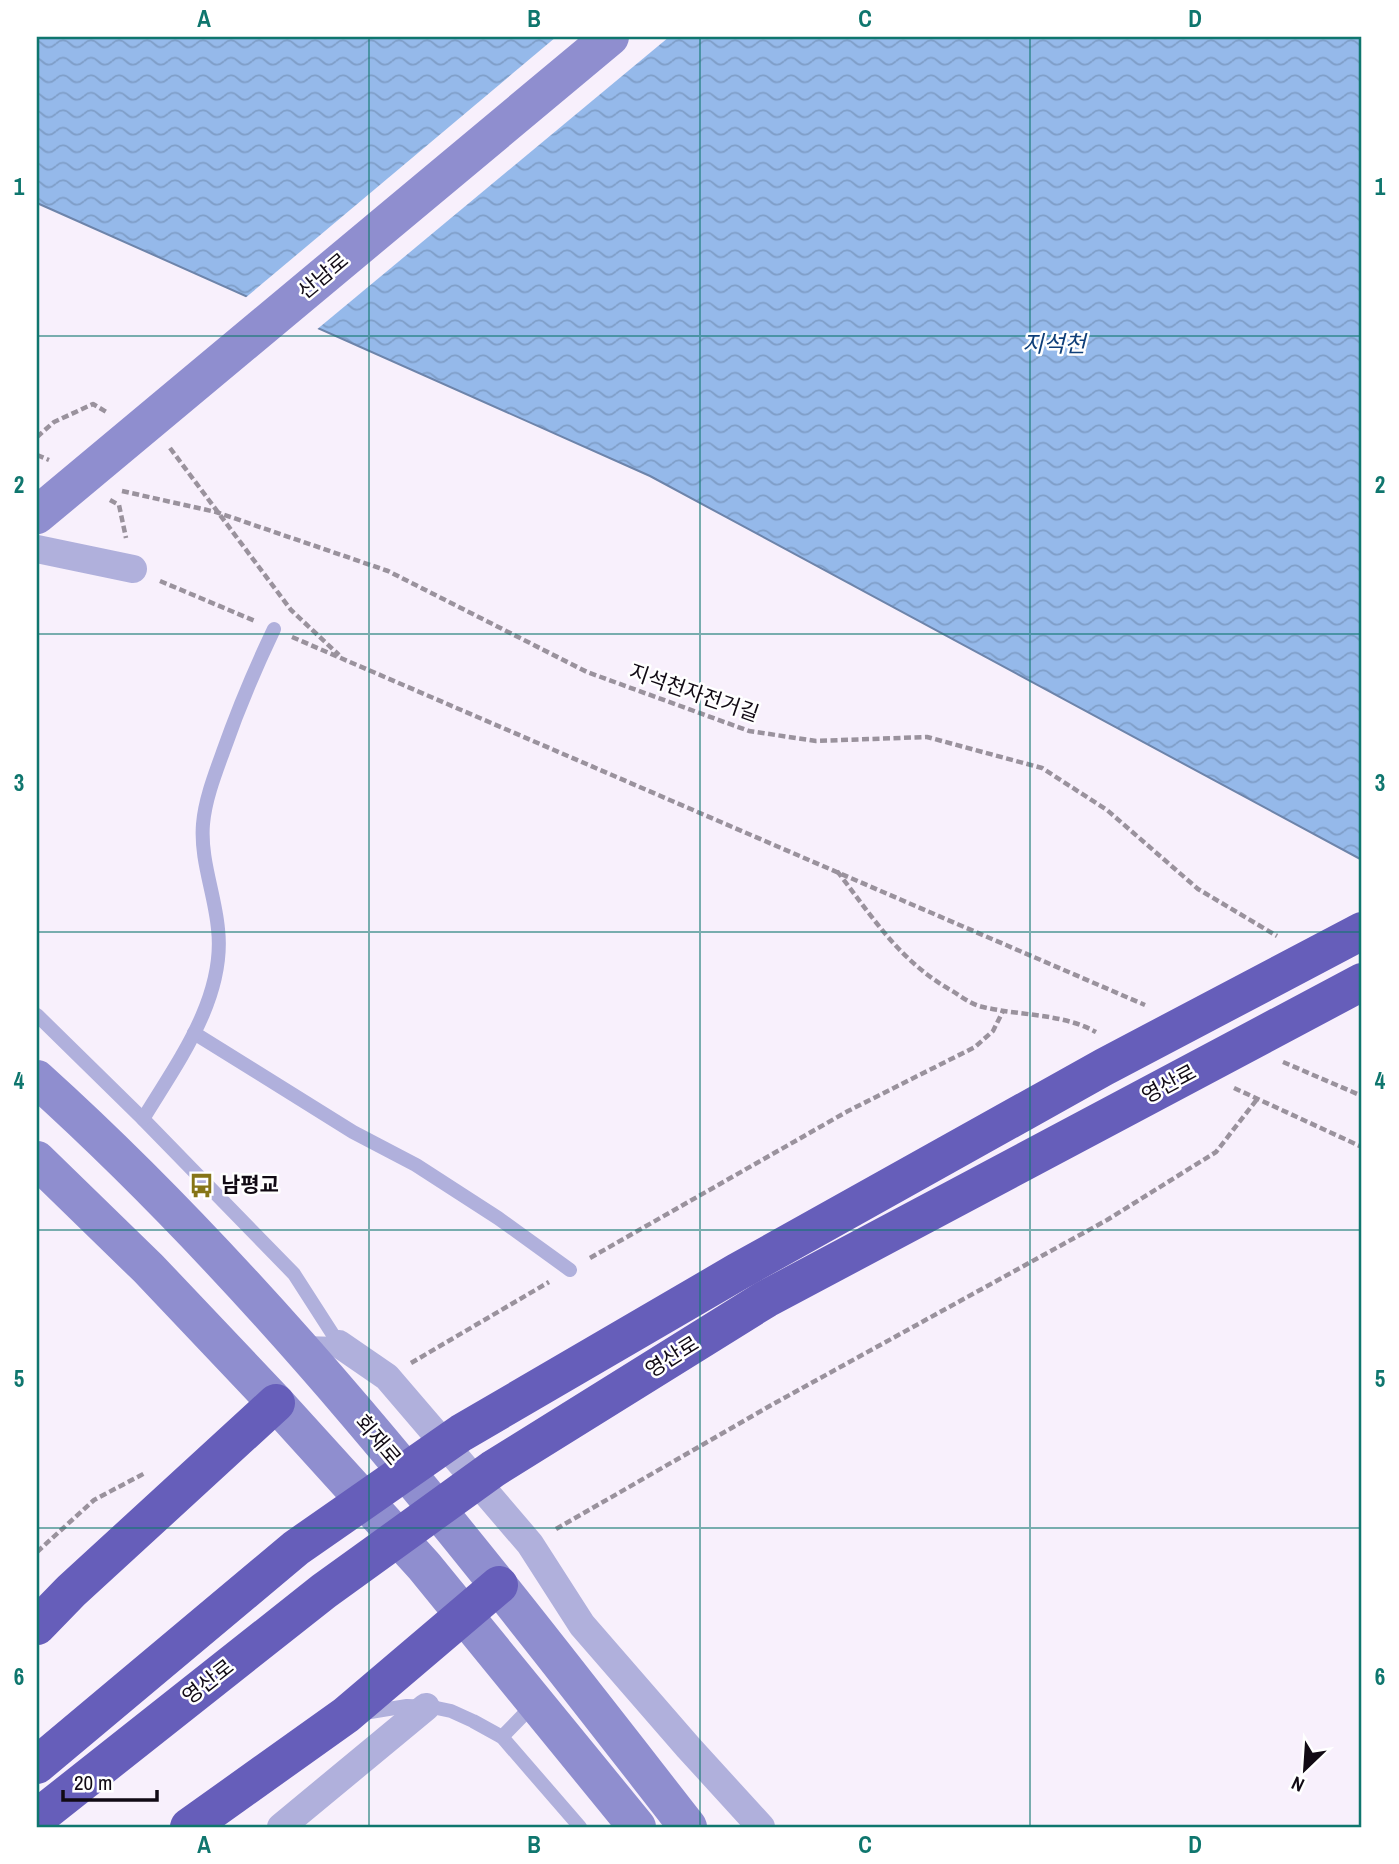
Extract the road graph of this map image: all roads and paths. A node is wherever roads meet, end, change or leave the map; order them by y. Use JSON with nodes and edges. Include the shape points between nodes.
{"nodes":[{"id":1,"x":610,"y":37,"type":"edge"},
{"id":2,"x":115,"y":416,"type":"dead end"},
{"id":3,"x":37,"y":437,"type":"edge"},
{"id":4,"x":159,"y":442,"type":"dead end"},
{"id":5,"x":37,"y":457,"type":"edge"},
{"id":6,"x":48,"y":465,"type":"dead end"},
{"id":7,"x":60,"y":465,"type":"dead end"},
{"id":8,"x":119,"y":489,"type":"dead end"},
{"id":9,"x":107,"y":498,"type":"dead end"},
{"id":10,"x":216,"y":512,"type":"junction"},
{"id":11,"x":37,"y":514,"type":"edge"},
{"id":12,"x":37,"y":550,"type":"edge"},
{"id":13,"x":133,"y":569,"type":"junction"},
{"id":14,"x":274,"y":629,"type":"junction"},
{"id":15,"x":343,"y":658,"type":"junction"},
{"id":16,"x":836,"y":870,"type":"junction"},
{"id":17,"x":1362,"y":931,"type":"edge"},
{"id":18,"x":1286,"y":942,"type":"dead end"},
{"id":19,"x":1362,"y":982,"type":"edge"},
{"id":20,"x":1148,"y":1006,"type":"dead end"},
{"id":21,"x":1003,"y":1011,"type":"junction"},
{"id":22,"x":37,"y":1015,"type":"edge"},
{"id":23,"x":194,"y":1033,"type":"junction"},
{"id":24,"x":1104,"y":1052,"type":"junction"},
{"id":25,"x":1274,"y":1059,"type":"dead end"},
{"id":26,"x":37,"y":1079,"type":"edge"},
{"id":27,"x":1233,"y":1088,"type":"dead end"},
{"id":28,"x":1362,"y":1096,"type":"edge"},
{"id":29,"x":1258,"y":1098,"type":"junction"},
{"id":30,"x":143,"y":1118,"type":"junction"},
{"id":31,"x":1362,"y":1147,"type":"edge"},
{"id":32,"x":37,"y":1160,"type":"edge"},
{"id":33,"x":570,"y":1270,"type":"junction"},
{"id":34,"x":297,"y":1343,"type":"junction"},
{"id":35,"x":339,"y":1344,"type":"junction"},
{"id":36,"x":387,"y":1377,"type":"junction"},
{"id":37,"x":276,"y":1403,"type":"junction"},
{"id":38,"x":530,"y":1544,"type":"junction"},
{"id":39,"x":499,"y":1585,"type":"junction"},
{"id":40,"x":464,"y":1614,"type":"junction"},
{"id":41,"x":37,"y":1626,"type":"edge"},
{"id":42,"x":535,"y":1703,"type":"junction"},
{"id":43,"x":426,"y":1707,"type":"junction"},
{"id":44,"x":346,"y":1715,"type":"junction"},
{"id":45,"x":502,"y":1737,"type":"junction"},
{"id":46,"x":37,"y":1765,"type":"edge"},
{"id":47,"x":37,"y":1818,"type":"edge"},
{"id":48,"x":188,"y":1827,"type":"edge"},
{"id":49,"x":281,"y":1827,"type":"edge"},
{"id":50,"x":580,"y":1827,"type":"edge"},
{"id":51,"x":636,"y":1827,"type":"edge"},
{"id":52,"x":688,"y":1827,"type":"edge"},
{"id":53,"x":761,"y":1827,"type":"edge"}],
"edges":[{"from":1,"to":11,"type":"main road","name":"산남로"},
{"from":2,"to":3,"type":"path","via":[[93,404],[54,422]]},
{"from":4,"to":10,"type":"path","via":[[170,448]]},
{"from":5,"to":6,"type":"path"},
{"from":5,"to":7,"type":"path"},
{"from":8,"to":10,"type":"path","name":"지석천자전거길"},
{"from":9,"to":13,"type":"path","via":[[119,505]]},
{"from":10,"to":15,"type":"path","via":[[291,610]]},
{"from":10,"to":18,"type":"path","name":"지석천자전거길","via":[[388,570],[587,672],[749,731],[816,741],[927,737],[1042,768],[1107,810],[1198,889]]},
{"from":12,"to":13,"type":"street"},
{"from":13,"to":14,"type":"path"},
{"from":14,"to":15,"type":"path"},
{"from":14,"to":23,"type":"lane","via":[[242,698],[215,772],[203,822],[219,952]]},
{"from":15,"to":16,"type":"path"},
{"from":16,"to":20,"type":"path"},
{"from":16,"to":21,"type":"path","via":[[895,948],[929,978],[979,1006]]},
{"from":17,"to":24,"type":"highway","name":"영산로"},
{"from":19,"to":47,"type":"highway","name":"영산로","via":[[766,1299],[493,1469],[324,1591]]},
{"from":21,"to":24,"type":"path","via":[[1083,1025]]},
{"from":21,"to":33,"type":"path","via":[[985,1040],[965,1052],[848,1111]]},
{"from":22,"to":30,"type":"lane"},
{"from":23,"to":30,"type":"lane"},
{"from":23,"to":33,"type":"lane","via":[[416,1166]]},
{"from":24,"to":46,"type":"highway","name":"영산로","via":[[461,1433],[296,1548]]},
{"from":25,"to":28,"type":"path"},
{"from":26,"to":34,"type":"main road","name":"회재로","via":[[107,1142]]},
{"from":27,"to":29,"type":"path"},
{"from":29,"to":31,"type":"path"},
{"from":29,"to":38,"type":"path","via":[[1216,1152],[1118,1213]]},
{"from":30,"to":35,"type":"lane","via":[[294,1274]]},
{"from":32,"to":37,"type":"main road"},
{"from":33,"to":36,"type":"path"},
{"from":34,"to":35,"type":"lane"},
{"from":34,"to":39,"type":"main road","name":"회재로"},
{"from":35,"to":36,"type":"street"},
{"from":36,"to":38,"type":"street"},
{"from":37,"to":40,"type":"main road"},
{"from":37,"to":41,"type":"highway"},
{"from":38,"to":53,"type":"street","via":[[582,1625]]},
{"from":39,"to":40,"type":"highway"},
{"from":39,"to":52,"type":"main road","name":"회재로"},
{"from":40,"to":42,"type":"main road"},
{"from":40,"to":44,"type":"highway"},
{"from":42,"to":45,"type":"lane"},
{"from":42,"to":51,"type":"main road"},
{"from":43,"to":44,"type":"lane"},
{"from":43,"to":45,"type":"lane","via":[[451,1712]]},
{"from":43,"to":49,"type":"street"},
{"from":44,"to":48,"type":"highway"},
{"from":45,"to":50,"type":"lane"}]}
